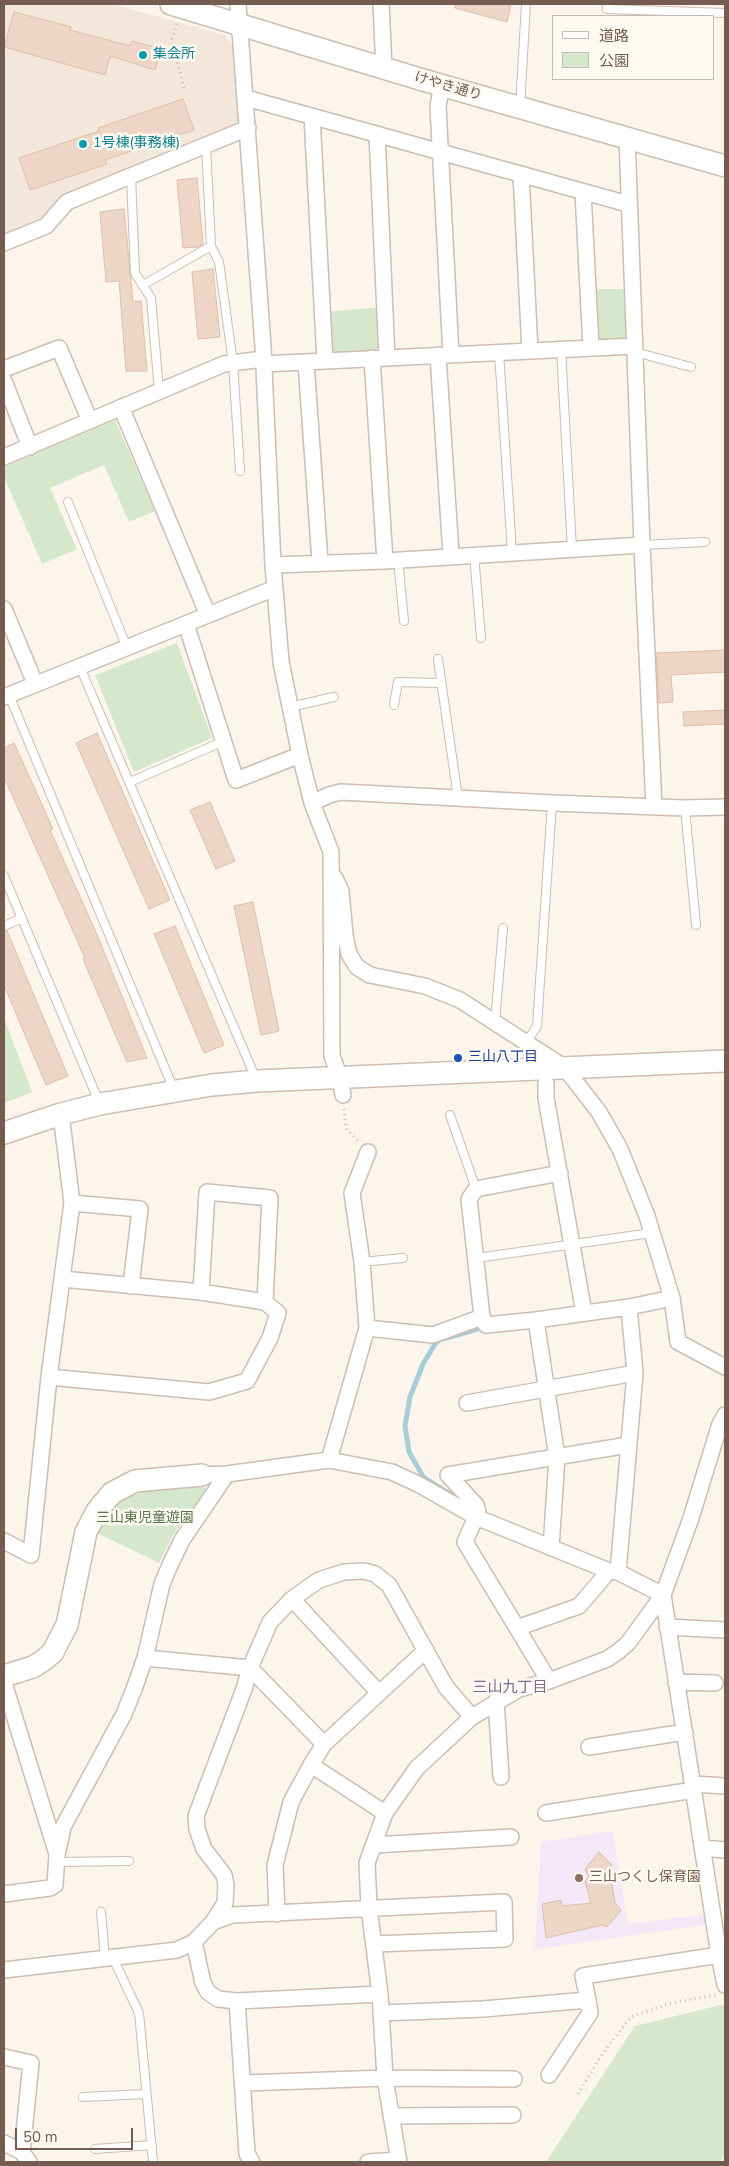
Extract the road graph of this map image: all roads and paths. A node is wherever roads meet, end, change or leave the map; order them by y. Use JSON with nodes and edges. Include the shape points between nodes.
{"nodes":[{"id":1,"x":238,"y":4,"type":"edge"},
{"id":2,"x":381,"y":4,"type":"edge"},
{"id":3,"x":526,"y":4,"type":"edge"},
{"id":4,"x":607,"y":4,"type":"edge"},
{"id":5,"x":636,"y":7,"type":"edge"},
{"id":6,"x":176,"y":10,"type":"edge"},
{"id":7,"x":725,"y":13,"type":"edge"},
{"id":8,"x":240,"y":26,"type":"junction"},
{"id":9,"x":384,"y":69,"type":"junction"},
{"id":10,"x":442,"y":86,"type":"junction"},
{"id":11,"x":184,"y":89,"type":"dead end"},
{"id":12,"x":246,"y":98,"type":"junction"},
{"id":13,"x":520,"y":107,"type":"junction"},
{"id":14,"x":312,"y":116,"type":"junction"},
{"id":15,"x":248,"y":128,"type":"junction"},
{"id":16,"x":377,"y":134,"type":"junction"},
{"id":17,"x":627,"y":137,"type":"junction"},
{"id":18,"x":206,"y":146,"type":"junction"},
{"id":19,"x":442,"y":152,"type":"junction"},
{"id":20,"x":725,"y":166,"type":"edge"},
{"id":21,"x":521,"y":174,"type":"junction"},
{"id":22,"x":131,"y":176,"type":"junction"},
{"id":23,"x":583,"y":192,"type":"junction"},
{"id":24,"x":628,"y":204,"type":"junction"},
{"id":25,"x":4,"y":243,"type":"edge"},
{"id":26,"x":211,"y":246,"type":"junction"},
{"id":27,"x":143,"y":285,"type":"junction"},
{"id":28,"x":591,"y":348,"type":"junction"},
{"id":29,"x":561,"y":349,"type":"junction"},
{"id":30,"x":634,"y":349,"type":"junction"},
{"id":31,"x":530,"y":351,"type":"junction"},
{"id":32,"x":500,"y":352,"type":"junction"},
{"id":33,"x":444,"y":355,"type":"junction"},
{"id":34,"x":379,"y":358,"type":"junction"},
{"id":35,"x":263,"y":361,"type":"junction"},
{"id":36,"x":325,"y":361,"type":"junction"},
{"id":37,"x":306,"y":362,"type":"junction"},
{"id":38,"x":232,"y":363,"type":"junction"},
{"id":39,"x":691,"y":367,"type":"dead end"},
{"id":40,"x":4,"y":369,"type":"edge"},
{"id":41,"x":4,"y":381,"type":"edge"},
{"id":42,"x":159,"y":391,"type":"junction"},
{"id":43,"x":121,"y":407,"type":"junction"},
{"id":44,"x":90,"y":421,"type":"junction"},
{"id":45,"x":30,"y":446,"type":"junction"},
{"id":46,"x":4,"y":457,"type":"edge"},
{"id":47,"x":240,"y":471,"type":"dead end"},
{"id":48,"x":68,"y":502,"type":"dead end"},
{"id":49,"x":705,"y":542,"type":"dead end"},
{"id":50,"x":642,"y":545,"type":"junction"},
{"id":51,"x":572,"y":549,"type":"junction"},
{"id":52,"x":512,"y":552,"type":"junction"},
{"id":53,"x":474,"y":554,"type":"junction"},
{"id":54,"x":451,"y":555,"type":"junction"},
{"id":55,"x":392,"y":560,"type":"junction"},
{"id":56,"x":320,"y":562,"type":"junction"},
{"id":57,"x":273,"y":565,"type":"junction"},
{"id":58,"x":275,"y":588,"type":"junction"},
{"id":59,"x":4,"y":609,"type":"edge"},
{"id":60,"x":208,"y":615,"type":"junction"},
{"id":61,"x":404,"y":621,"type":"dead end"},
{"id":62,"x":186,"y":624,"type":"junction"},
{"id":63,"x":481,"y":638,"type":"dead end"},
{"id":64,"x":127,"y":648,"type":"junction"},
{"id":65,"x":438,"y":659,"type":"dead end"},
{"id":66,"x":80,"y":666,"type":"junction"},
{"id":67,"x":35,"y":683,"type":"junction"},
{"id":68,"x":440,"y":683,"type":"junction"},
{"id":69,"x":6,"y":696,"type":"edge"},
{"id":70,"x":334,"y":697,"type":"dead end"},
{"id":71,"x":394,"y":705,"type":"dead end"},
{"id":72,"x":290,"y":707,"type":"junction"},
{"id":73,"x":224,"y":741,"type":"junction"},
{"id":74,"x":300,"y":755,"type":"junction"},
{"id":75,"x":130,"y":782,"type":"junction"},
{"id":76,"x":458,"y":798,"type":"junction"},
{"id":77,"x":312,"y":803,"type":"junction"},
{"id":78,"x":552,"y":803,"type":"junction"},
{"id":79,"x":654,"y":807,"type":"junction"},
{"id":80,"x":725,"y":807,"type":"edge"},
{"id":81,"x":685,"y":808,"type":"junction"},
{"id":82,"x":331,"y":869,"type":"junction"},
{"id":83,"x":4,"y":876,"type":"edge"},
{"id":84,"x":22,"y":918,"type":"junction"},
{"id":85,"x":696,"y":925,"type":"dead end"},
{"id":86,"x":4,"y":926,"type":"edge"},
{"id":87,"x":503,"y":928,"type":"dead end"},
{"id":88,"x":496,"y":1022,"type":"junction"},
{"id":89,"x":526,"y":1043,"type":"junction"},
{"id":90,"x":725,"y":1061,"type":"edge"},
{"id":91,"x":564,"y":1067,"type":"junction"},
{"id":92,"x":257,"y":1081,"type":"junction"},
{"id":93,"x":546,"y":1083,"type":"dead end"},
{"id":94,"x":341,"y":1087,"type":"junction"},
{"id":95,"x":174,"y":1091,"type":"junction"},
{"id":96,"x":100,"y":1104,"type":"junction"},
{"id":97,"x":61,"y":1114,"type":"junction"},
{"id":98,"x":450,"y":1114,"type":"dead end"},
{"id":99,"x":4,"y":1133,"type":"edge"},
{"id":100,"x":368,"y":1152,"type":"joint"},
{"id":101,"x":560,"y":1173,"type":"junction"},
{"id":102,"x":476,"y":1189,"type":"junction"},
{"id":103,"x":72,"y":1203,"type":"junction"},
{"id":104,"x":651,"y":1232,"type":"junction"},
{"id":105,"x":572,"y":1243,"type":"junction"},
{"id":106,"x":403,"y":1258,"type":"dead end"},
{"id":107,"x":477,"y":1258,"type":"junction"},
{"id":108,"x":362,"y":1262,"type":"junction"},
{"id":109,"x":62,"y":1279,"type":"junction"},
{"id":110,"x":130,"y":1286,"type":"junction"},
{"id":111,"x":201,"y":1292,"type":"junction"},
{"id":112,"x":672,"y":1298,"type":"junction"},
{"id":113,"x":265,"y":1302,"type":"junction"},
{"id":114,"x":629,"y":1307,"type":"junction"},
{"id":115,"x":584,"y":1313,"type":"junction"},
{"id":116,"x":482,"y":1317,"type":"junction"},
{"id":117,"x":536,"y":1320,"type":"junction"},
{"id":118,"x":367,"y":1328,"type":"junction"},
{"id":119,"x":725,"y":1367,"type":"edge"},
{"id":120,"x":635,"y":1373,"type":"junction"},
{"id":121,"x":49,"y":1377,"type":"junction"},
{"id":122,"x":546,"y":1389,"type":"junction"},
{"id":123,"x":467,"y":1402,"type":"dead end"},
{"id":124,"x":725,"y":1415,"type":"edge"},
{"id":125,"x":628,"y":1444,"type":"junction"},
{"id":126,"x":557,"y":1457,"type":"junction"},
{"id":127,"x":329,"y":1460,"type":"junction"},
{"id":128,"x":202,"y":1474,"type":"joint"},
{"id":129,"x":227,"y":1474,"type":"junction"},
{"id":130,"x":476,"y":1517,"type":"junction"},
{"id":131,"x":4,"y":1541,"type":"edge"},
{"id":132,"x":551,"y":1548,"type":"junction"},
{"id":133,"x":613,"y":1571,"type":"junction"},
{"id":134,"x":662,"y":1595,"type":"junction"},
{"id":135,"x":292,"y":1599,"type":"junction"},
{"id":136,"x":667,"y":1627,"type":"junction"},
{"id":137,"x":517,"y":1628,"type":"junction"},
{"id":138,"x":725,"y":1630,"type":"edge"},
{"id":139,"x":426,"y":1650,"type":"junction"},
{"id":140,"x":145,"y":1658,"type":"junction"},
{"id":141,"x":250,"y":1668,"type":"junction"},
{"id":142,"x":4,"y":1676,"type":"edge"},
{"id":143,"x":549,"y":1681,"type":"junction"},
{"id":144,"x":676,"y":1682,"type":"junction"},
{"id":145,"x":4,"y":1683,"type":"edge"},
{"id":146,"x":715,"y":1684,"type":"dead end"},
{"id":147,"x":379,"y":1693,"type":"junction"},
{"id":148,"x":496,"y":1701,"type":"junction"},
{"id":149,"x":472,"y":1718,"type":"junction"},
{"id":150,"x":684,"y":1732,"type":"junction"},
{"id":151,"x":324,"y":1744,"type":"junction"},
{"id":152,"x":589,"y":1747,"type":"dead end"},
{"id":153,"x":311,"y":1766,"type":"junction"},
{"id":154,"x":501,"y":1777,"type":"dead end"},
{"id":155,"x":725,"y":1786,"type":"edge"},
{"id":156,"x":694,"y":1787,"type":"junction"},
{"id":157,"x":386,"y":1813,"type":"junction"},
{"id":158,"x":546,"y":1813,"type":"dead end"},
{"id":159,"x":511,"y":1837,"type":"dead end"},
{"id":160,"x":374,"y":1845,"type":"junction"},
{"id":161,"x":703,"y":1848,"type":"junction"},
{"id":162,"x":725,"y":1850,"type":"edge"},
{"id":163,"x":57,"y":1858,"type":"junction"},
{"id":164,"x":129,"y":1861,"type":"dead end"},
{"id":165,"x":4,"y":1894,"type":"edge"},
{"id":166,"x":369,"y":1908,"type":"junction"},
{"id":167,"x":101,"y":1912,"type":"dead end"},
{"id":168,"x":278,"y":1914,"type":"junction"},
{"id":169,"x":213,"y":1922,"type":"junction"},
{"id":170,"x":194,"y":1942,"type":"junction"},
{"id":171,"x":374,"y":1944,"type":"junction"},
{"id":172,"x":719,"y":1955,"type":"junction"},
{"id":173,"x":109,"y":1958,"type":"junction"},
{"id":174,"x":4,"y":1970,"type":"edge"},
{"id":175,"x":721,"y":1990,"type":"edge"},
{"id":176,"x":380,"y":1994,"type":"junction"},
{"id":177,"x":588,"y":2000,"type":"junction"},
{"id":178,"x":237,"y":2001,"type":"junction"},
{"id":179,"x":381,"y":2013,"type":"junction"},
{"id":180,"x":4,"y":2057,"type":"edge"},
{"id":181,"x":549,"y":2075,"type":"dead end"},
{"id":182,"x":385,"y":2078,"type":"junction"},
{"id":183,"x":514,"y":2079,"type":"dead end"},
{"id":184,"x":244,"y":2083,"type":"junction"},
{"id":185,"x":146,"y":2094,"type":"junction"},
{"id":186,"x":578,"y":2094,"type":"dead end"},
{"id":187,"x":83,"y":2097,"type":"dead end"},
{"id":188,"x":513,"y":2115,"type":"dead end"},
{"id":189,"x":391,"y":2116,"type":"junction"},
{"id":190,"x":4,"y":2143,"type":"edge"},
{"id":191,"x":152,"y":2145,"type":"junction"},
{"id":192,"x":95,"y":2149,"type":"dead end"},
{"id":193,"x":26,"y":2157,"type":"edge"},
{"id":194,"x":398,"y":2161,"type":"edge"},
{"id":195,"x":153,"y":2162,"type":"edge"},
{"id":196,"x":252,"y":2162,"type":"edge"},
{"id":197,"x":368,"y":2162,"type":"edge"}],
"edges":[{"from":1,"to":8,"type":"street"},
{"from":2,"to":9,"type":"street"},
{"from":3,"to":13,"type":"lane"},
{"from":4,"to":5,"type":"lane","via":[[607,9]]},
{"from":5,"to":7,"type":"lane"},
{"from":6,"to":8,"type":"street","name":"けやき通り"},
{"from":6,"to":11,"type":"path","via":[[172,39]]},
{"from":8,"to":9,"type":"street","name":"けやき通り"},
{"from":8,"to":12,"type":"street"},
{"from":9,"to":10,"type":"street","name":"けやき通り"},
{"from":10,"to":13,"type":"street","name":"けやき通り"},
{"from":10,"to":19,"type":"street","via":[[438,106]]},
{"from":12,"to":14,"type":"street"},
{"from":12,"to":15,"type":"street"},
{"from":13,"to":17,"type":"street","name":"けやき通り"},
{"from":14,"to":16,"type":"street"},
{"from":14,"to":36,"type":"street"},
{"from":15,"to":18,"type":"street"},
{"from":15,"to":35,"type":"street"},
{"from":16,"to":19,"type":"street"},
{"from":16,"to":34,"type":"street"},
{"from":17,"to":20,"type":"street","name":"けやき通り"},
{"from":17,"to":24,"type":"street"},
{"from":18,"to":22,"type":"street"},
{"from":18,"to":26,"type":"lane"},
{"from":19,"to":21,"type":"street"},
{"from":19,"to":33,"type":"street"},
{"from":21,"to":23,"type":"street"},
{"from":21,"to":31,"type":"street"},
{"from":22,"to":25,"type":"street","via":[[68,202],[46,226]]},
{"from":22,"to":27,"type":"lane","via":[[136,273]]},
{"from":23,"to":24,"type":"street"},
{"from":23,"to":28,"type":"street"},
{"from":24,"to":30,"type":"street"},
{"from":26,"to":27,"type":"lane"},
{"from":26,"to":38,"type":"lane","via":[[220,262]]},
{"from":27,"to":42,"type":"lane","via":[[151,298]]},
{"from":28,"to":29,"type":"street"},
{"from":28,"to":30,"type":"street"},
{"from":29,"to":31,"type":"street"},
{"from":29,"to":51,"type":"lane"},
{"from":30,"to":39,"type":"lane"},
{"from":30,"to":50,"type":"street"},
{"from":31,"to":32,"type":"street"},
{"from":32,"to":33,"type":"street"},
{"from":32,"to":52,"type":"lane"},
{"from":33,"to":34,"type":"street"},
{"from":33,"to":54,"type":"street"},
{"from":34,"to":36,"type":"street"},
{"from":34,"to":55,"type":"street"},
{"from":35,"to":37,"type":"street"},
{"from":35,"to":38,"type":"street"},
{"from":35,"to":57,"type":"street"},
{"from":36,"to":37,"type":"street"},
{"from":37,"to":56,"type":"street"},
{"from":38,"to":42,"type":"street"},
{"from":38,"to":47,"type":"lane"},
{"from":40,"to":44,"type":"street","via":[[59,348]]},
{"from":41,"to":45,"type":"street"},
{"from":42,"to":43,"type":"street"},
{"from":43,"to":44,"type":"street"},
{"from":43,"to":60,"type":"street"},
{"from":44,"to":45,"type":"street"},
{"from":45,"to":46,"type":"street"},
{"from":48,"to":64,"type":"lane"},
{"from":49,"to":50,"type":"lane"},
{"from":50,"to":51,"type":"street"},
{"from":50,"to":79,"type":"street"},
{"from":51,"to":52,"type":"street"},
{"from":52,"to":53,"type":"street"},
{"from":53,"to":54,"type":"street"},
{"from":53,"to":63,"type":"lane"},
{"from":54,"to":55,"type":"street"},
{"from":55,"to":56,"type":"street"},
{"from":55,"to":61,"type":"lane"},
{"from":56,"to":57,"type":"street"},
{"from":57,"to":58,"type":"street"},
{"from":58,"to":60,"type":"street"},
{"from":58,"to":72,"type":"street","via":[[281,662]]},
{"from":59,"to":67,"type":"street"},
{"from":60,"to":62,"type":"street"},
{"from":62,"to":64,"type":"street"},
{"from":62,"to":73,"type":"street"},
{"from":64,"to":66,"type":"street"},
{"from":65,"to":68,"type":"lane"},
{"from":66,"to":67,"type":"street"},
{"from":66,"to":75,"type":"lane"},
{"from":67,"to":69,"type":"street"},
{"from":68,"to":71,"type":"lane","via":[[398,682]]},
{"from":68,"to":76,"type":"lane"},
{"from":69,"to":95,"type":"lane"},
{"from":70,"to":72,"type":"lane"},
{"from":72,"to":74,"type":"street"},
{"from":73,"to":74,"type":"street","via":[[236,780]]},
{"from":73,"to":75,"type":"lane"},
{"from":74,"to":77,"type":"street"},
{"from":75,"to":92,"type":"lane"},
{"from":76,"to":77,"type":"street","via":[[340,792]]},
{"from":76,"to":78,"type":"street"},
{"from":77,"to":82,"type":"street","via":[[331,852]]},
{"from":78,"to":79,"type":"street"},
{"from":78,"to":89,"type":"lane","via":[[537,1026]]},
{"from":79,"to":81,"type":"street"},
{"from":80,"to":81,"type":"street"},
{"from":81,"to":85,"type":"lane"},
{"from":82,"to":88,"type":"street","via":[[341,891],[349,954],[357,968],[370,975],[425,986],[460,1000]]},
{"from":82,"to":94,"type":"street","via":[[332,1056]]},
{"from":83,"to":84,"type":"lane"},
{"from":84,"to":86,"type":"lane"},
{"from":84,"to":96,"type":"lane"},
{"from":87,"to":88,"type":"lane"},
{"from":88,"to":89,"type":"street"},
{"from":89,"to":91,"type":"street"},
{"from":90,"to":91,"type":"street"},
{"from":91,"to":94,"type":"street"},
{"from":91,"to":104,"type":"street","via":[[599,1112],[620,1149]]},
{"from":92,"to":94,"type":"street"},
{"from":92,"to":95,"type":"street"},
{"from":93,"to":101,"type":"street"},
{"from":94,"to":100,"type":"path","via":[[346,1128]]},
{"from":95,"to":96,"type":"street"},
{"from":96,"to":97,"type":"street"},
{"from":97,"to":99,"type":"street"},
{"from":97,"to":103,"type":"street"},
{"from":98,"to":102,"type":"lane"},
{"from":100,"to":108,"type":"street","via":[[352,1192]]},
{"from":101,"to":102,"type":"street"},
{"from":101,"to":105,"type":"street"},
{"from":102,"to":107,"type":"street","via":[[469,1200]]},
{"from":103,"to":109,"type":"street"},
{"from":103,"to":110,"type":"street","via":[[140,1209]]},
{"from":104,"to":105,"type":"lane"},
{"from":104,"to":112,"type":"street"},
{"from":105,"to":107,"type":"lane"},
{"from":105,"to":115,"type":"street"},
{"from":106,"to":108,"type":"lane"},
{"from":107,"to":116,"type":"street"},
{"from":108,"to":118,"type":"street"},
{"from":109,"to":110,"type":"street"},
{"from":109,"to":121,"type":"street"},
{"from":110,"to":111,"type":"street"},
{"from":111,"to":113,"type":"street"},
{"from":111,"to":113,"type":"street","via":[[207,1192],[270,1198]]},
{"from":112,"to":114,"type":"street"},
{"from":112,"to":119,"type":"street","via":[[678,1342]]},
{"from":113,"to":121,"type":"street","via":[[278,1313],[270,1338],[247,1381],[209,1392]]},
{"from":114,"to":115,"type":"street"},
{"from":114,"to":120,"type":"street"},
{"from":115,"to":117,"type":"street"},
{"from":116,"to":117,"type":"street","via":[[486,1325]]},
{"from":116,"to":118,"type":"street","via":[[432,1335]]},
{"from":117,"to":122,"type":"street"},
{"from":118,"to":127,"type":"street"},
{"from":120,"to":122,"type":"street"},
{"from":120,"to":125,"type":"street"},
{"from":121,"to":131,"type":"street","via":[[31,1555]]},
{"from":122,"to":123,"type":"street"},
{"from":122,"to":126,"type":"street"},
{"from":124,"to":134,"type":"street"},
{"from":125,"to":126,"type":"street"},
{"from":125,"to":133,"type":"street"},
{"from":126,"to":130,"type":"street","via":[[448,1475],[476,1505]]},
{"from":126,"to":132,"type":"street"},
{"from":127,"to":129,"type":"street"},
{"from":127,"to":130,"type":"street","via":[[392,1472]]},
{"from":128,"to":129,"type":"street"},
{"from":128,"to":142,"type":"street","via":[[135,1481],[122,1486],[104,1500],[86,1532],[67,1625],[60,1640],[52,1652],[33,1667]]},
{"from":129,"to":140,"type":"street","via":[[182,1540],[170,1565],[162,1584]]},
{"from":130,"to":132,"type":"street"},
{"from":130,"to":137,"type":"street","via":[[465,1542]]},
{"from":132,"to":133,"type":"street"},
{"from":133,"to":134,"type":"street"},
{"from":133,"to":137,"type":"street","via":[[579,1606]]},
{"from":134,"to":136,"type":"street"},
{"from":134,"to":143,"type":"street","via":[[619,1652]]},
{"from":135,"to":139,"type":"street","via":[[319,1580],[364,1571],[375,1574],[388,1585]]},
{"from":135,"to":141,"type":"street","via":[[270,1622]]},
{"from":135,"to":147,"type":"street"},
{"from":136,"to":138,"type":"street"},
{"from":136,"to":144,"type":"street"},
{"from":137,"to":143,"type":"street"},
{"from":139,"to":147,"type":"street"},
{"from":139,"to":149,"type":"street","via":[[446,1687]]},
{"from":140,"to":141,"type":"street"},
{"from":140,"to":163,"type":"street","via":[[124,1714],[63,1827]]},
{"from":141,"to":151,"type":"street"},
{"from":141,"to":169,"type":"street","via":[[196,1816],[204,1848],[224,1875],[226,1885],[225,1903]]},
{"from":143,"to":148,"type":"street","via":[[519,1688]]},
{"from":144,"to":146,"type":"street"},
{"from":144,"to":150,"type":"street"},
{"from":145,"to":163,"type":"street"},
{"from":147,"to":151,"type":"street"},
{"from":148,"to":149,"type":"street"},
{"from":148,"to":154,"type":"street"},
{"from":149,"to":157,"type":"street","via":[[417,1768]]},
{"from":150,"to":152,"type":"street"},
{"from":150,"to":156,"type":"street"},
{"from":151,"to":153,"type":"street"},
{"from":153,"to":157,"type":"street"},
{"from":153,"to":168,"type":"street","via":[[291,1802],[276,1865]]},
{"from":155,"to":156,"type":"street"},
{"from":156,"to":158,"type":"street"},
{"from":156,"to":161,"type":"street"},
{"from":157,"to":160,"type":"street"},
{"from":159,"to":160,"type":"street"},
{"from":160,"to":166,"type":"street","via":[[367,1863]]},
{"from":161,"to":162,"type":"street"},
{"from":161,"to":172,"type":"street"},
{"from":163,"to":164,"type":"lane"},
{"from":163,"to":165,"type":"street","via":[[55,1884],[50,1888]]},
{"from":166,"to":168,"type":"street"},
{"from":166,"to":171,"type":"street"},
{"from":166,"to":171,"type":"street","via":[[504,1902],[504,1939]]},
{"from":167,"to":173,"type":"lane"},
{"from":168,"to":169,"type":"street","via":[[232,1916]]},
{"from":169,"to":170,"type":"street"},
{"from":170,"to":173,"type":"street","via":[[178,1950]]},
{"from":170,"to":178,"type":"street","via":[[208,1992],[218,1999]]},
{"from":171,"to":176,"type":"street"},
{"from":172,"to":175,"type":"street"},
{"from":172,"to":177,"type":"street","via":[[583,1976]]},
{"from":173,"to":174,"type":"street"},
{"from":173,"to":185,"type":"lane","via":[[139,2013]]},
{"from":175,"to":186,"type":"path","via":[[631,2017],[603,2053]]},
{"from":176,"to":178,"type":"street"},
{"from":176,"to":179,"type":"street"},
{"from":177,"to":179,"type":"street"},
{"from":177,"to":181,"type":"street","via":[[590,2014]]},
{"from":178,"to":184,"type":"street"},
{"from":179,"to":182,"type":"street"},
{"from":180,"to":193,"type":"street","via":[[31,2063]]},
{"from":182,"to":183,"type":"street"},
{"from":182,"to":184,"type":"street"},
{"from":182,"to":189,"type":"street"},
{"from":184,"to":196,"type":"street","via":[[247,2154]]},
{"from":185,"to":187,"type":"lane"},
{"from":185,"to":191,"type":"lane"},
{"from":188,"to":189,"type":"street"},
{"from":189,"to":194,"type":"street"},
{"from":190,"to":193,"type":"street"},
{"from":191,"to":192,"type":"lane"},
{"from":191,"to":195,"type":"lane"},
{"from":194,"to":197,"type":"street"}]}
